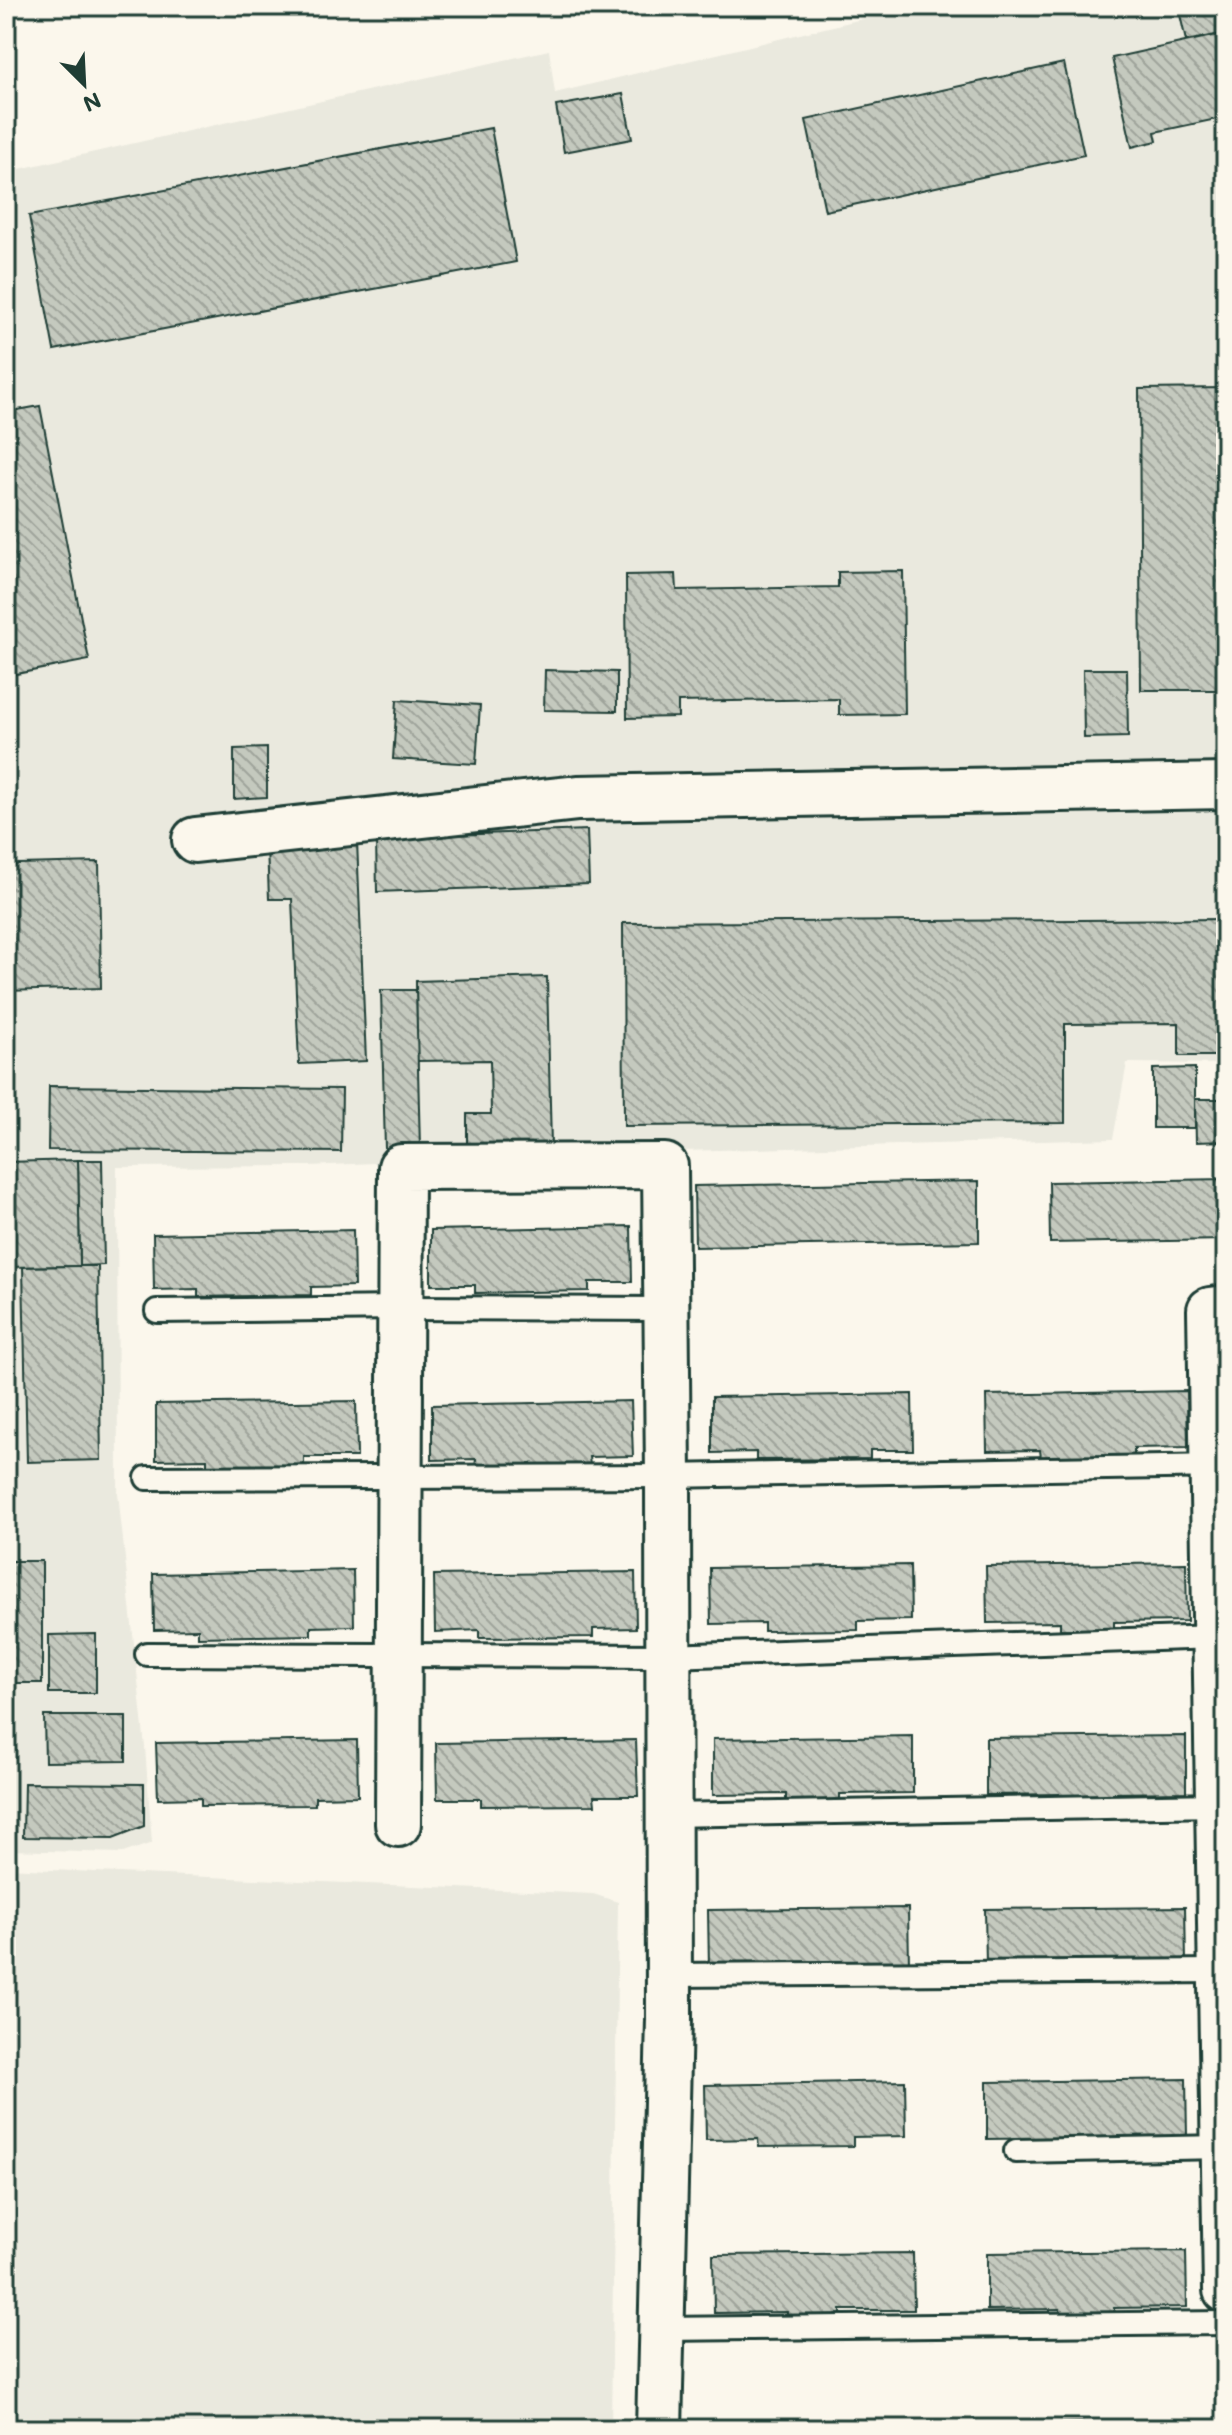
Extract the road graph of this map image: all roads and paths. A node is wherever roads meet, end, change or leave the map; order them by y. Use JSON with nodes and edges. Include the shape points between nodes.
{"nodes":[{"id":1,"x":26,"y":6,"type":"edge"},
{"id":2,"x":6,"y":11,"type":"edge"},
{"id":3,"x":1226,"y":786,"type":"edge"},
{"id":4,"x":195,"y":840,"type":"dead end"},
{"id":5,"x":400,"y":1308,"type":"junction"},
{"id":6,"x":1226,"y":1308,"type":"edge"},
{"id":7,"x":666,"y":1309,"type":"junction"},
{"id":8,"x":157,"y":1311,"type":"dead end"},
{"id":9,"x":1219,"y":1466,"type":"edge"},
{"id":10,"x":668,"y":1476,"type":"junction"},
{"id":11,"x":147,"y":1478,"type":"dead end"},
{"id":12,"x":399,"y":1479,"type":"junction"},
{"id":13,"x":1215,"y":1637,"type":"junction"},
{"id":14,"x":147,"y":1654,"type":"dead end"},
{"id":15,"x":398,"y":1656,"type":"junction"},
{"id":16,"x":669,"y":1656,"type":"junction"},
{"id":17,"x":1218,"y":1805,"type":"junction"},
{"id":18,"x":669,"y":1815,"type":"junction"},
{"id":19,"x":398,"y":1824,"type":"dead end"},
{"id":20,"x":1221,"y":1971,"type":"junction"},
{"id":21,"x":669,"y":1975,"type":"junction"},
{"id":22,"x":1224,"y":2147,"type":"junction"},
{"id":23,"x":1016,"y":2151,"type":"dead end"},
{"id":24,"x":1226,"y":2290,"type":"edge"},
{"id":25,"x":1226,"y":2323,"type":"edge"},
{"id":26,"x":662,"y":2329,"type":"junction"},
{"id":27,"x":659,"y":2429,"type":"edge"}],
"edges":[{"from":1,"to":2,"type":"path"},
{"from":3,"to":4,"type":"street","via":[[578,798]]},
{"from":5,"to":7,"type":"lane"},
{"from":5,"to":7,"type":"street","via":[[401,1167],[665,1166]]},
{"from":5,"to":8,"type":"lane"},
{"from":5,"to":12,"type":"street"},
{"from":6,"to":9,"type":"street","via":[[1210,1310]]},
{"from":7,"to":10,"type":"street"},
{"from":9,"to":10,"type":"lane"},
{"from":9,"to":13,"type":"street"},
{"from":10,"to":12,"type":"lane"},
{"from":10,"to":16,"type":"street"},
{"from":11,"to":12,"type":"lane"},
{"from":12,"to":15,"type":"street"},
{"from":13,"to":16,"type":"lane"},
{"from":13,"to":17,"type":"street"},
{"from":14,"to":15,"type":"lane"},
{"from":15,"to":16,"type":"lane"},
{"from":15,"to":19,"type":"street"},
{"from":16,"to":18,"type":"street"},
{"from":17,"to":18,"type":"lane"},
{"from":17,"to":20,"type":"street"},
{"from":18,"to":21,"type":"street"},
{"from":20,"to":21,"type":"lane"},
{"from":20,"to":22,"type":"street"},
{"from":21,"to":26,"type":"street"},
{"from":22,"to":23,"type":"lane"},
{"from":22,"to":24,"type":"street"},
{"from":25,"to":26,"type":"lane"},
{"from":26,"to":27,"type":"street"}]}
